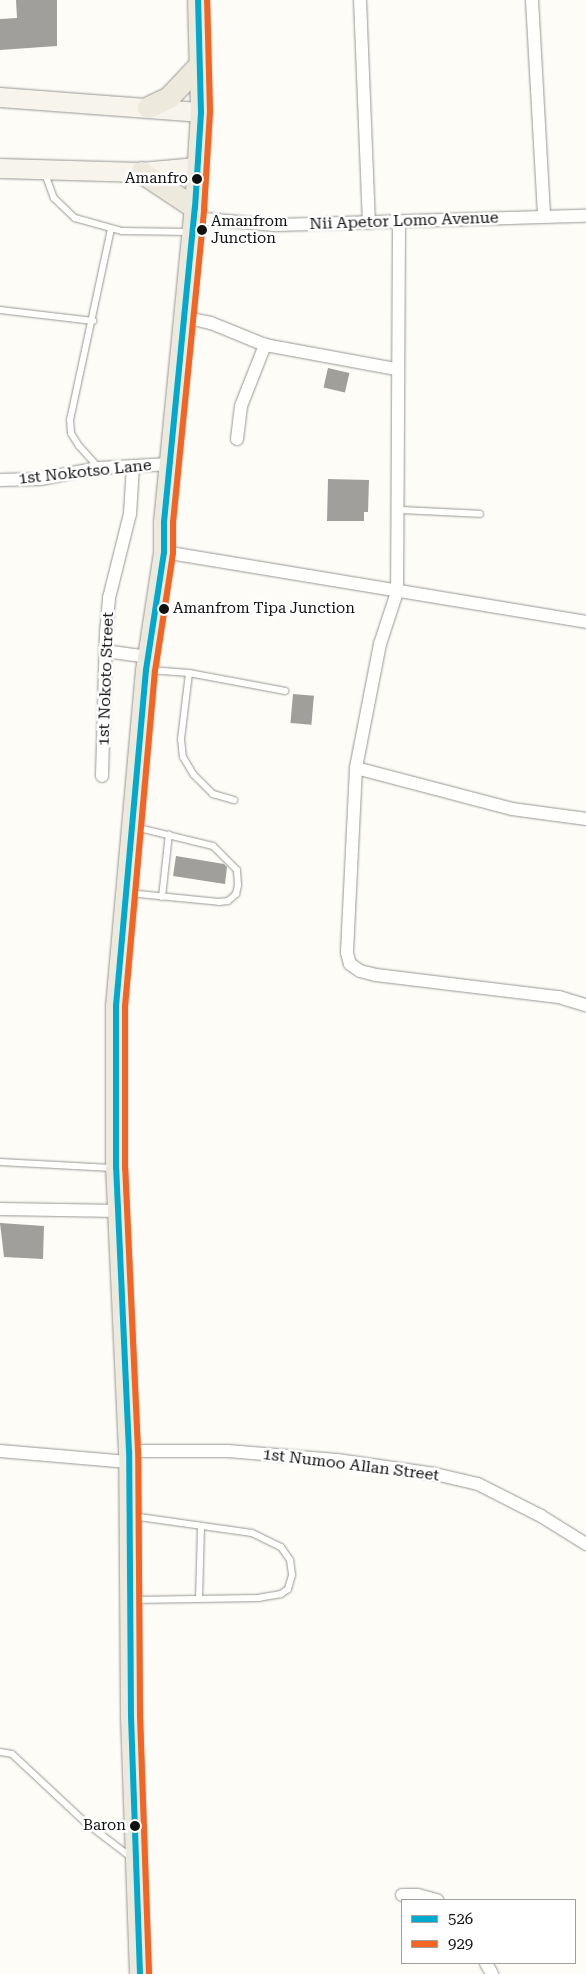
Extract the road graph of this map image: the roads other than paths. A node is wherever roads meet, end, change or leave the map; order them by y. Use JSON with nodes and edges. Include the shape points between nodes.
{"nodes":[{"id":1,"x":198,"y":0,"type":"edge"},
{"id":2,"x":360,"y":0,"type":"edge"},
{"id":3,"x":532,"y":0,"type":"edge"},
{"id":4,"x":199,"y":65,"type":"junction"},
{"id":5,"x":0,"y":97,"type":"edge"},
{"id":6,"x":148,"y":107,"type":"junction"},
{"id":7,"x":201,"y":112,"type":"junction"},
{"id":8,"x":196,"y":167,"type":"junction"},
{"id":9,"x":0,"y":168,"type":"edge"},
{"id":10,"x":43,"y":170,"type":"junction"},
{"id":11,"x":141,"y":172,"type":"junction"},
{"id":12,"x":586,"y":216,"type":"edge"},
{"id":13,"x":544,"y":217,"type":"junction"},
{"id":14,"x":193,"y":219,"type":"junction"},
{"id":15,"x":369,"y":223,"type":"junction"},
{"id":16,"x":399,"y":223,"type":"junction"},
{"id":17,"x":111,"y":229,"type":"junction"},
{"id":18,"x":0,"y":310,"type":"edge"},
{"id":19,"x":183,"y":317,"type":"junction"},
{"id":20,"x":93,"y":321,"type":"junction"},
{"id":21,"x":264,"y":345,"type":"junction"},
{"id":22,"x":396,"y":369,"type":"junction"},
{"id":23,"x":237,"y":439,"type":"dead end"},
{"id":24,"x":170,"y":464,"type":"junction"},
{"id":25,"x":133,"y":466,"type":"junction"},
{"id":26,"x":99,"y":468,"type":"junction"},
{"id":27,"x":0,"y":480,"type":"edge"},
{"id":28,"x":399,"y":510,"type":"junction"},
{"id":29,"x":480,"y":514,"type":"dead end"},
{"id":30,"x":164,"y":552,"type":"junction"},
{"id":31,"x":397,"y":592,"type":"junction"},
{"id":32,"x":586,"y":622,"type":"edge"},
{"id":33,"x":106,"y":651,"type":"junction"},
{"id":34,"x":147,"y":664,"type":"junction"},
{"id":35,"x":189,"y":673,"type":"junction"},
{"id":36,"x":285,"y":691,"type":"dead end"},
{"id":37,"x":356,"y":768,"type":"junction"},
{"id":38,"x":102,"y":776,"type":"dead end"},
{"id":39,"x":234,"y":800,"type":"dead end"},
{"id":40,"x":586,"y":818,"type":"edge"},
{"id":41,"x":131,"y":826,"type":"junction"},
{"id":42,"x":169,"y":834,"type":"junction"},
{"id":43,"x":126,"y":893,"type":"junction"},
{"id":44,"x":162,"y":897,"type":"junction"},
{"id":45,"x":586,"y":1004,"type":"edge"},
{"id":46,"x":0,"y":1162,"type":"edge"},
{"id":47,"x":116,"y":1168,"type":"junction"},
{"id":48,"x":0,"y":1209,"type":"edge"},
{"id":49,"x":120,"y":1211,"type":"junction"},
{"id":50,"x":0,"y":1451,"type":"edge"},
{"id":51,"x":129,"y":1457,"type":"junction"},
{"id":52,"x":129,"y":1515,"type":"junction"},
{"id":53,"x":201,"y":1526,"type":"junction"},
{"id":54,"x":586,"y":1544,"type":"edge"},
{"id":55,"x":199,"y":1599,"type":"junction"},
{"id":56,"x":130,"y":1600,"type":"junction"},
{"id":57,"x":0,"y":1752,"type":"edge"},
{"id":58,"x":137,"y":1862,"type":"junction"},
{"id":59,"x":402,"y":1895,"type":"dead end"},
{"id":60,"x":433,"y":1899,"type":"edge"},
{"id":61,"x":140,"y":1974,"type":"edge"}],
"edges":[{"from":1,"to":4,"type":"main road"},
{"from":2,"to":15,"type":"street"},
{"from":3,"to":13,"type":"street"},
{"from":4,"to":6,"type":"main road","via":[[168,97]]},
{"from":4,"to":7,"type":"main road"},
{"from":5,"to":6,"type":"street"},
{"from":6,"to":7,"type":"street"},
{"from":7,"to":8,"type":"main road"},
{"from":8,"to":11,"type":"street"},
{"from":8,"to":14,"type":"main road"},
{"from":9,"to":10,"type":"street"},
{"from":10,"to":11,"type":"street"},
{"from":10,"to":17,"type":"lane","via":[[54,198],[75,218]]},
{"from":11,"to":14,"type":"main road"},
{"from":12,"to":13,"type":"street","name":"Nii Apetor Lomo Avenue"},
{"from":13,"to":16,"type":"street","name":"Nii Apetor Lomo Avenue"},
{"from":14,"to":15,"type":"street","name":"Nii Apetor Lomo Avenue","via":[[275,225]]},
{"from":14,"to":17,"type":"lane"},
{"from":14,"to":19,"type":"main road"},
{"from":15,"to":16,"type":"street","name":"Nii Apetor Lomo Avenue"},
{"from":16,"to":22,"type":"street"},
{"from":17,"to":20,"type":"lane"},
{"from":18,"to":20,"type":"lane"},
{"from":19,"to":21,"type":"street","via":[[211,323]]},
{"from":19,"to":24,"type":"main road"},
{"from":20,"to":26,"type":"lane","via":[[70,420],[71,433],[78,446]]},
{"from":21,"to":22,"type":"street"},
{"from":21,"to":23,"type":"street","via":[[241,406]]},
{"from":22,"to":28,"type":"street"},
{"from":24,"to":25,"type":"street","name":"1st Nokotso Lane"},
{"from":24,"to":30,"type":"main road"},
{"from":25,"to":26,"type":"street","name":"1st Nokotso Lane"},
{"from":25,"to":33,"type":"street","name":"1st Nokoto Street","via":[[130,514],[109,598]]},
{"from":26,"to":27,"type":"street","name":"1st Nokotso Lane","via":[[40,479]]},
{"from":28,"to":29,"type":"lane"},
{"from":28,"to":31,"type":"street"},
{"from":30,"to":31,"type":"street"},
{"from":30,"to":34,"type":"main road"},
{"from":31,"to":32,"type":"street"},
{"from":31,"to":37,"type":"street","via":[[380,644]]},
{"from":33,"to":34,"type":"street"},
{"from":33,"to":38,"type":"street","name":"1st Nokoto Street"},
{"from":34,"to":35,"type":"lane"},
{"from":34,"to":41,"type":"main road"},
{"from":35,"to":36,"type":"lane"},
{"from":35,"to":39,"type":"lane","via":[[181,739],[183,757],[194,775],[213,794]]},
{"from":37,"to":40,"type":"street","via":[[512,809]]},
{"from":37,"to":45,"type":"street","via":[[347,953],[350,964],[360,971],[376,975],[559,997]]},
{"from":41,"to":42,"type":"lane"},
{"from":41,"to":43,"type":"main road"},
{"from":42,"to":44,"type":"lane"},
{"from":42,"to":44,"type":"lane","via":[[213,846],[237,870],[238,886],[236,894],[228,901]]},
{"from":43,"to":44,"type":"lane"},
{"from":43,"to":47,"type":"main road","via":[[116,1006]]},
{"from":46,"to":47,"type":"lane"},
{"from":47,"to":49,"type":"main road"},
{"from":48,"to":49,"type":"street"},
{"from":49,"to":51,"type":"main road"},
{"from":50,"to":51,"type":"street","name":"1st Numoo Allan Street"},
{"from":51,"to":52,"type":"main road"},
{"from":51,"to":54,"type":"street","name":"1st Numoo Allan Street","via":[[228,1451],[337,1460],[435,1474],[478,1484],[541,1516]]},
{"from":52,"to":53,"type":"lane"},
{"from":52,"to":56,"type":"main road"},
{"from":53,"to":55,"type":"lane"},
{"from":53,"to":55,"type":"lane","via":[[252,1533],[273,1541],[290,1560],[292,1575],[288,1588],[281,1594],[259,1598]]},
{"from":55,"to":56,"type":"lane"},
{"from":56,"to":58,"type":"main road"},
{"from":57,"to":58,"type":"lane","via":[[12,1754],[85,1822]]},
{"from":58,"to":61,"type":"main road"},
{"from":59,"to":60,"type":"street"}]}
